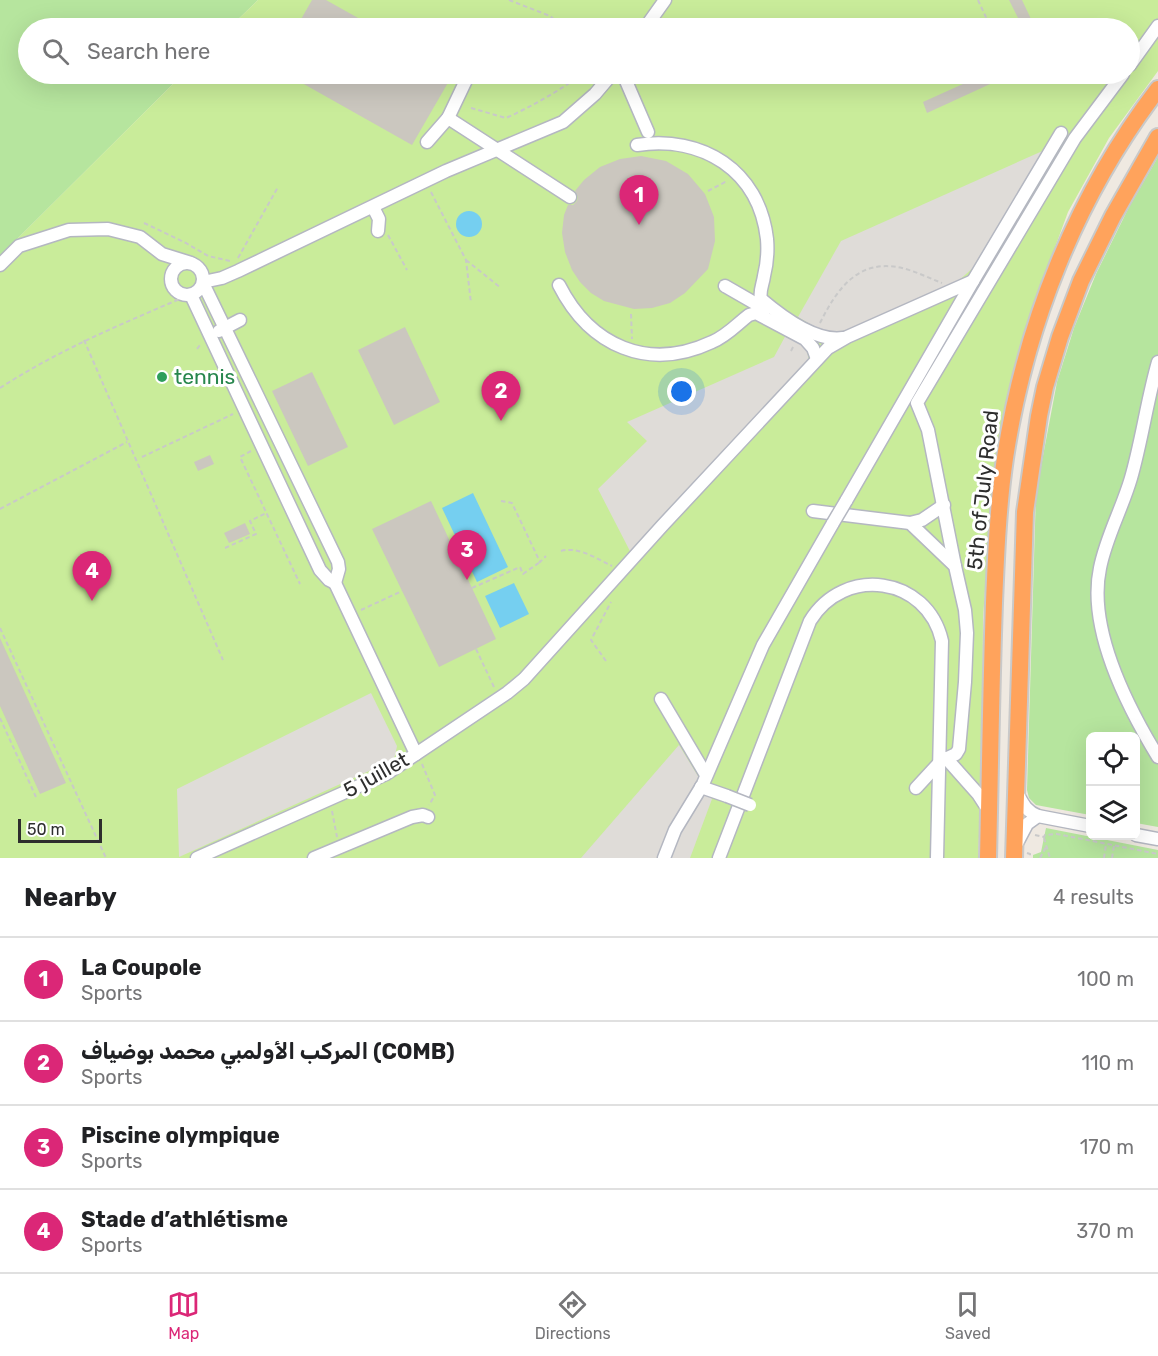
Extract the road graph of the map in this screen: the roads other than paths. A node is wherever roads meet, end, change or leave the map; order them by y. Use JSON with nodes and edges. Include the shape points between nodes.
{"nodes":[{"id":1,"x":665,"y":0,"type":"edge"},
{"id":2,"x":652,"y":18,"type":"edge"},
{"id":3,"x":1158,"y":26,"type":"edge"},
{"id":4,"x":1140,"y":51,"type":"edge"},
{"id":5,"x":463,"y":84,"type":"edge"},
{"id":6,"x":604,"y":84,"type":"edge"},
{"id":7,"x":628,"y":84,"type":"edge"},
{"id":8,"x":1116,"y":84,"type":"edge"},
{"id":9,"x":1158,"y":88,"type":"edge"},
{"id":10,"x":448,"y":118,"type":"junction"},
{"id":11,"x":648,"y":132,"type":"dead end"},
{"id":12,"x":1061,"y":133,"type":"dead end"},
{"id":13,"x":1158,"y":137,"type":"edge"},
{"id":14,"x":427,"y":142,"type":"dead end"},
{"id":15,"x":637,"y":145,"type":"dead end"},
{"id":16,"x":496,"y":148,"type":"junction"},
{"id":17,"x":570,"y":198,"type":"dead end"},
{"id":18,"x":373,"y":207,"type":"junction"},
{"id":19,"x":379,"y":225,"type":"road end"},
{"id":20,"x":162,"y":254,"type":"junction"},
{"id":21,"x":191,"y":263,"type":"junction"},
{"id":22,"x":0,"y":265,"type":"edge"},
{"id":23,"x":172,"y":276,"type":"junction"},
{"id":24,"x":972,"y":281,"type":"junction"},
{"id":25,"x":203,"y":282,"type":"junction"},
{"id":26,"x":559,"y":285,"type":"dead end"},
{"id":27,"x":725,"y":286,"type":"dead end"},
{"id":28,"x":189,"y":295,"type":"junction"},
{"id":29,"x":240,"y":320,"type":"dead end"},
{"id":30,"x":784,"y":321,"type":"junction"},
{"id":31,"x":225,"y":327,"type":"junction"},
{"id":32,"x":210,"y":336,"type":"junction"},
{"id":33,"x":847,"y":337,"type":"junction"},
{"id":34,"x":817,"y":359,"type":"junction"},
{"id":35,"x":1158,"y":362,"type":"edge"},
{"id":36,"x":909,"y":391,"type":"junction"},
{"id":37,"x":917,"y":403,"type":"junction"},
{"id":38,"x":944,"y":505,"type":"junction"},
{"id":39,"x":813,"y":511,"type":"dead end"},
{"id":40,"x":910,"y":523,"type":"junction"},
{"id":41,"x":325,"y":532,"type":"junction"},
{"id":42,"x":306,"y":540,"type":"junction"},
{"id":43,"x":955,"y":566,"type":"junction"},
{"id":44,"x":335,"y":583,"type":"junction"},
{"id":45,"x":661,"y":699,"type":"dead end"},
{"id":46,"x":416,"y":754,"type":"junction"},
{"id":47,"x":1158,"y":757,"type":"edge"},
{"id":48,"x":944,"y":760,"type":"junction"},
{"id":49,"x":704,"y":781,"type":"junction"},
{"id":50,"x":916,"y":788,"type":"dead end"},
{"id":51,"x":1017,"y":792,"type":"junction"},
{"id":52,"x":750,"y":804,"type":"dead end"},
{"id":53,"x":989,"y":811,"type":"junction"},
{"id":54,"x":425,"y":816,"type":"road end"},
{"id":55,"x":1038,"y":816,"type":"junction"},
{"id":56,"x":1086,"y":825,"type":"edge"},
{"id":57,"x":1140,"y":836,"type":"edge"},
{"id":58,"x":1158,"y":839,"type":"edge"},
{"id":59,"x":1018,"y":854,"type":"edge"},
{"id":60,"x":197,"y":858,"type":"edge"},
{"id":61,"x":314,"y":858,"type":"edge"},
{"id":62,"x":664,"y":858,"type":"edge"},
{"id":63,"x":719,"y":858,"type":"edge"},
{"id":64,"x":937,"y":858,"type":"edge"},
{"id":65,"x":988,"y":858,"type":"edge"}],
"edges":[{"from":1,"to":2,"type":"street"},
{"from":3,"to":4,"type":"street"},
{"from":5,"to":10,"type":"street"},
{"from":6,"to":16,"type":"street","via":[[563,122]]},
{"from":7,"to":11,"type":"street"},
{"from":8,"to":37,"type":"street","via":[[1076,138]]},
{"from":9,"to":53,"type":"highway","name":"5th of July Road","via":[[1106,166],[1078,220],[1039,318],[1021,377],[999,514]]},
{"from":10,"to":14,"type":"street"},
{"from":10,"to":16,"type":"street"},
{"from":12,"to":24,"type":"street"},
{"from":13,"to":51,"type":"highway","name":"5th of July Road","via":[[1081,281],[1045,387],[1024,512]]},
{"from":15,"to":30,"type":"street","via":[[664,142],[692,146],[739,175],[758,205],[765,231],[767,257],[761,299]]},
{"from":16,"to":17,"type":"street"},
{"from":16,"to":18,"type":"street"},
{"from":18,"to":19,"type":"street"},
{"from":18,"to":25,"type":"street","via":[[230,275]]},
{"from":20,"to":21,"type":"street"},
{"from":20,"to":22,"type":"street","via":[[140,237],[108,229],[69,230],[19,246]]},
{"from":20,"to":23,"type":"street"},
{"from":21,"to":23,"type":"street","via":[[179,265]]},
{"from":21,"to":25,"type":"street","via":[[201,270]]},
{"from":23,"to":28,"type":"street","via":[[175,289]]},
{"from":24,"to":33,"type":"street"},
{"from":24,"to":36,"type":"street"},
{"from":25,"to":28,"type":"street","via":[[198,291]]},
{"from":25,"to":31,"type":"street"},
{"from":26,"to":30,"type":"street","via":[[568,304],[588,327],[614,344],[654,355],[696,349],[715,341],[752,314]]},
{"from":27,"to":30,"type":"street"},
{"from":28,"to":32,"type":"street"},
{"from":29,"to":31,"type":"street"},
{"from":30,"to":33,"type":"street","via":[[817,336]]},
{"from":30,"to":34,"type":"street","via":[[809,343]]},
{"from":31,"to":32,"type":"street"},
{"from":31,"to":41,"type":"street"},
{"from":32,"to":42,"type":"street"},
{"from":33,"to":34,"type":"street"},
{"from":34,"to":46,"type":"street","via":[[537,666],[499,699]]},
{"from":35,"to":47,"type":"street","via":[[1131,478],[1104,552],[1097,593],[1110,658]]},
{"from":36,"to":37,"type":"street"},
{"from":36,"to":49,"type":"street","bridge":true,"via":[[763,645]]},
{"from":37,"to":38,"type":"street","via":[[928,430]]},
{"from":38,"to":40,"type":"street"},
{"from":38,"to":43,"type":"street"},
{"from":39,"to":40,"type":"street"},
{"from":40,"to":43,"type":"street"},
{"from":41,"to":42,"type":"street"},
{"from":41,"to":44,"type":"street","via":[[338,562]]},
{"from":42,"to":44,"type":"street","via":[[320,570]]},
{"from":43,"to":48,"type":"street","via":[[967,633],[965,682],[959,749]]},
{"from":44,"to":46,"type":"street","name":"5 juillet"},
{"from":45,"to":49,"type":"street"},
{"from":46,"to":60,"type":"street","name":"5 juillet","via":[[386,774]]},
{"from":48,"to":50,"type":"street"},
{"from":48,"to":53,"type":"street"},
{"from":48,"to":63,"type":"street","via":[[942,641],[933,616],[918,599],[898,589],[873,585],[842,592],[818,608],[810,621]]},
{"from":48,"to":64,"type":"street"},
{"from":49,"to":52,"type":"street","bridge":true,"via":[[726,796]]},
{"from":49,"to":62,"type":"street","via":[[675,830]]},
{"from":51,"to":55,"type":"street","via":[[1025,808]]},
{"from":51,"to":59,"type":"highway","name":"5th of July Road"},
{"from":53,"to":65,"type":"highway","name":"5th of July Road"},
{"from":54,"to":61,"type":"street","via":[[412,817]]},
{"from":55,"to":56,"type":"street"},
{"from":55,"to":59,"type":"street","via":[[1027,824]]},
{"from":57,"to":58,"type":"street"}]}
